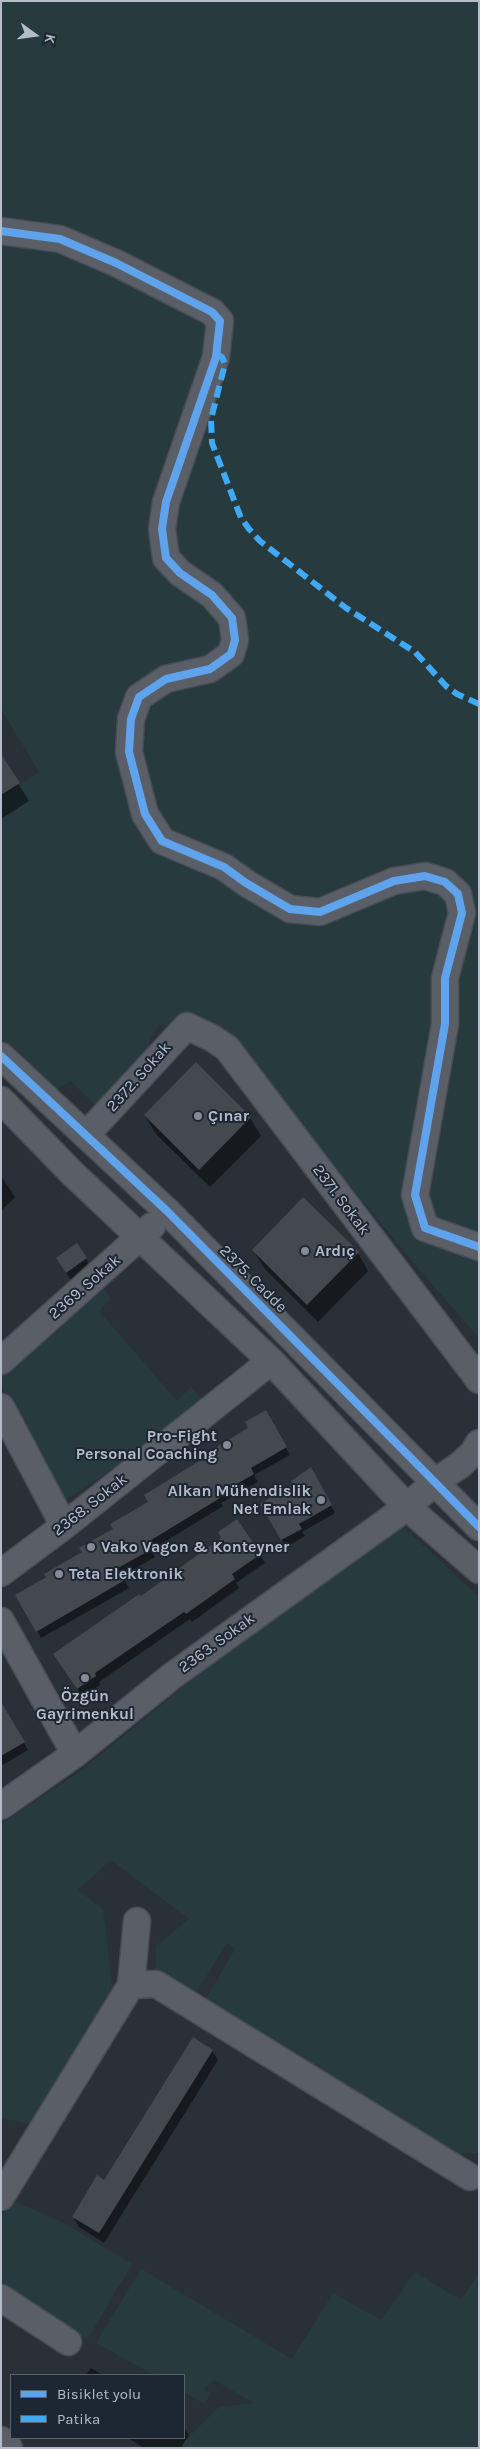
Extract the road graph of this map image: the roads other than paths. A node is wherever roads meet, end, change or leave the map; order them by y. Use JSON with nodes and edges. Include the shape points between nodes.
{"nodes":[{"id":1,"x":1,"y":231,"type":"edge"},
{"id":2,"x":195,"y":1029,"type":"joint"},
{"id":3,"x":1,"y":1056,"type":"edge"},
{"id":4,"x":1,"y":1100,"type":"edge"},
{"id":5,"x":86,"y":1135,"type":"junction"},
{"id":6,"x":167,"y":1211,"type":"junction"},
{"id":7,"x":140,"y":1238,"type":"junction"},
{"id":8,"x":479,"y":1246,"type":"edge"},
{"id":9,"x":1,"y":1361,"type":"edge"},
{"id":10,"x":271,"y":1361,"type":"junction"},
{"id":11,"x":479,"y":1380,"type":"edge"},
{"id":12,"x":1,"y":1407,"type":"edge"},
{"id":13,"x":479,"y":1443,"type":"edge"},
{"id":14,"x":435,"y":1482,"type":"junction"},
{"id":15,"x":408,"y":1507,"type":"junction"},
{"id":16,"x":64,"y":1526,"type":"junction"},
{"id":17,"x":479,"y":1527,"type":"edge"},
{"id":18,"x":479,"y":1570,"type":"edge"},
{"id":19,"x":1,"y":1572,"type":"edge"},
{"id":20,"x":1,"y":1621,"type":"edge"},
{"id":21,"x":75,"y":1754,"type":"junction"},
{"id":22,"x":1,"y":1806,"type":"edge"},
{"id":23,"x":137,"y":1921,"type":"dead end"},
{"id":24,"x":131,"y":1985,"type":"junction"},
{"id":25,"x":470,"y":2177,"type":"dead end"},
{"id":26,"x":1,"y":2197,"type":"edge"},
{"id":27,"x":1,"y":2298,"type":"edge"},
{"id":28,"x":68,"y":2342,"type":"dead end"},
{"id":29,"x":1,"y":2440,"type":"edge"},
{"id":30,"x":8,"y":2448,"type":"edge"}],
"edges":[{"from":1,"to":8,"type":"street","via":[[60,239],[116,262],[212,312],[220,321],[216,357],[166,502],[162,529],[166,558],[180,573],[212,595],[232,618],[235,640],[231,654],[210,669],[166,679],[139,697],[131,719],[129,752],[145,814],[162,840],[224,867],[246,884],[290,909],[320,912],[394,881],[425,876],[445,882],[458,894],[462,913],[445,978],[445,1024],[415,1195],[425,1228]]},
{"from":2,"to":5,"type":"street","name":"2372. Sokak","via":[[187,1026]]},
{"from":2,"to":11,"type":"street","name":"2371. Sokak","via":[[226,1048]]},
{"from":3,"to":5,"type":"street","name":"2375. Cadde"},
{"from":4,"to":7,"type":"street"},
{"from":5,"to":6,"type":"street","name":"2375. Cadde"},
{"from":6,"to":7,"type":"street","name":"2369. Sokak"},
{"from":6,"to":14,"type":"street","name":"2375. Cadde"},
{"from":7,"to":9,"type":"street","name":"2369. Sokak"},
{"from":7,"to":10,"type":"street"},
{"from":10,"to":15,"type":"street"},
{"from":10,"to":16,"type":"street","name":"2368. Sokak"},
{"from":12,"to":16,"type":"street"},
{"from":13,"to":14,"type":"street","via":[[460,1465]]},
{"from":14,"to":15,"type":"street","name":"2363. Sokak"},
{"from":14,"to":17,"type":"street","name":"2375. Cadde"},
{"from":15,"to":18,"type":"street"},
{"from":15,"to":21,"type":"street","name":"2363. Sokak","via":[[172,1676]]},
{"from":16,"to":19,"type":"street","name":"2368. Sokak"},
{"from":20,"to":21,"type":"street"},
{"from":21,"to":22,"type":"street","name":"2363. Sokak"},
{"from":23,"to":24,"type":"street"},
{"from":24,"to":25,"type":"street","via":[[156,1984]]},
{"from":24,"to":26,"type":"street"},
{"from":27,"to":28,"type":"street"},
{"from":29,"to":30,"type":"street"}]}
